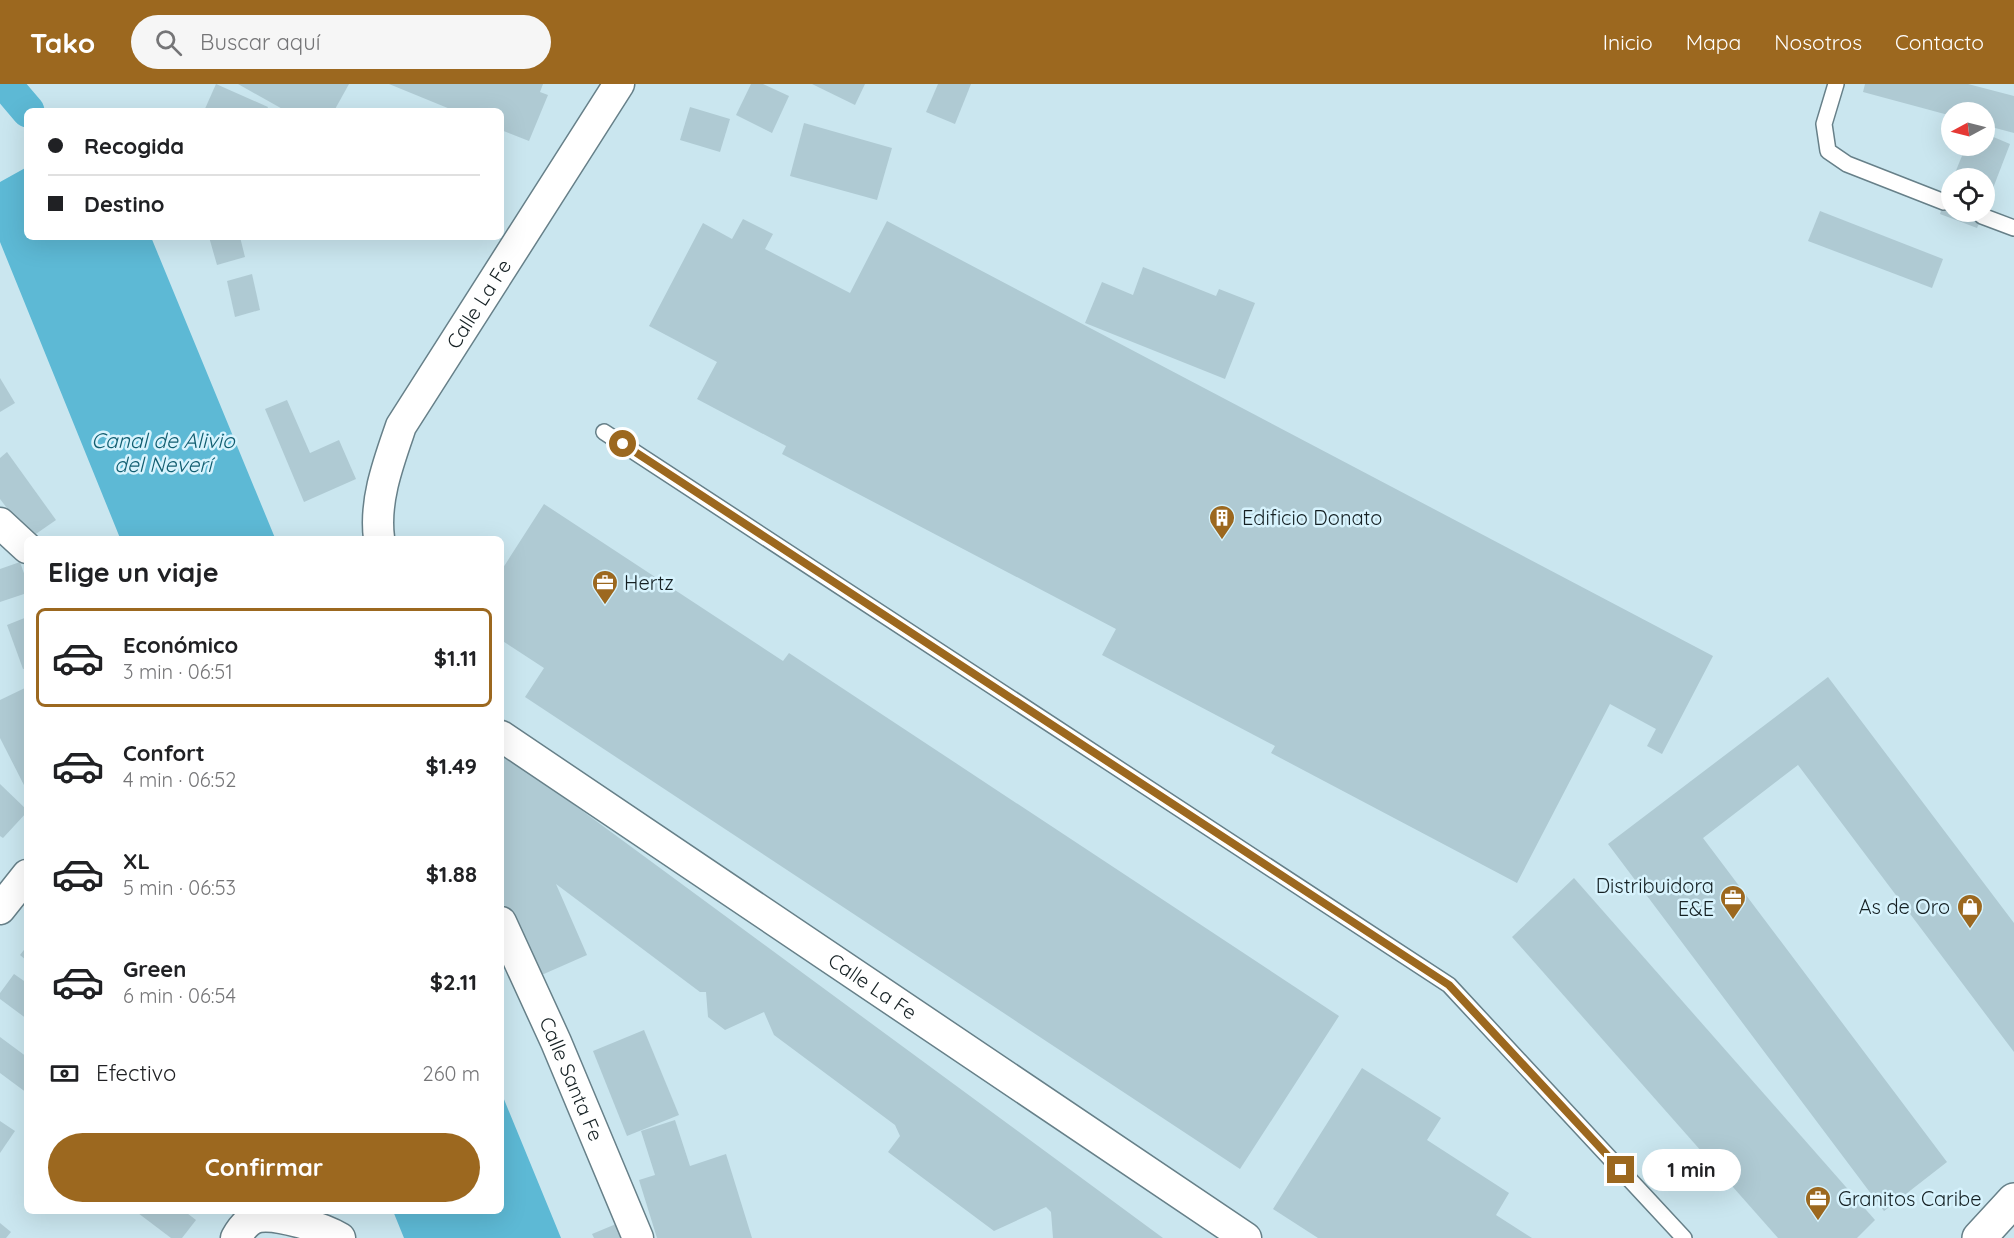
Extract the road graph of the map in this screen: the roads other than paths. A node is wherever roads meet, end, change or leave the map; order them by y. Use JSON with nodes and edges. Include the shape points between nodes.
{"nodes":[{"id":1,"x":619,"y":84,"type":"edge"},
{"id":2,"x":1836,"y":84,"type":"edge"},
{"id":3,"x":1941,"y":201,"type":"edge"},
{"id":4,"x":1995,"y":221,"type":"edge"},
{"id":5,"x":2014,"y":228,"type":"edge"},
{"id":6,"x":604,"y":432,"type":"dead end"},
{"id":7,"x":0,"y":522,"type":"edge"},
{"id":8,"x":380,"y":536,"type":"edge"},
{"id":9,"x":24,"y":545,"type":"edge"},
{"id":10,"x":504,"y":738,"type":"edge"},
{"id":11,"x":24,"y":879,"type":"edge"},
{"id":12,"x":0,"y":909,"type":"edge"},
{"id":13,"x":504,"y":928,"type":"edge"},
{"id":14,"x":2014,"y":1200,"type":"edge"},
{"id":15,"x":236,"y":1238,"type":"edge"},
{"id":16,"x":340,"y":1238,"type":"edge"},
{"id":17,"x":638,"y":1238,"type":"edge"},
{"id":18,"x":1246,"y":1238,"type":"edge"},
{"id":19,"x":1684,"y":1238,"type":"edge"},
{"id":20,"x":1979,"y":1238,"type":"edge"}],
"edges":[{"from":1,"to":8,"type":"street","name":"Calle La Fe","via":[[401,426],[383,478]]},
{"from":2,"to":3,"type":"lane","via":[[1824,124],[1828,151],[1847,164]]},
{"from":4,"to":5,"type":"lane"},
{"from":6,"to":19,"type":"lane","via":[[1449,985]]},
{"from":7,"to":9,"type":"street"},
{"from":10,"to":18,"type":"street","name":"Calle La Fe"},
{"from":11,"to":12,"type":"street"},
{"from":13,"to":17,"type":"street","name":"Calle Santa Fe","via":[[556,1041]]},
{"from":14,"to":20,"type":"street"},
{"from":15,"to":16,"type":"street","via":[[243,1226],[258,1217],[277,1218]]}]}
